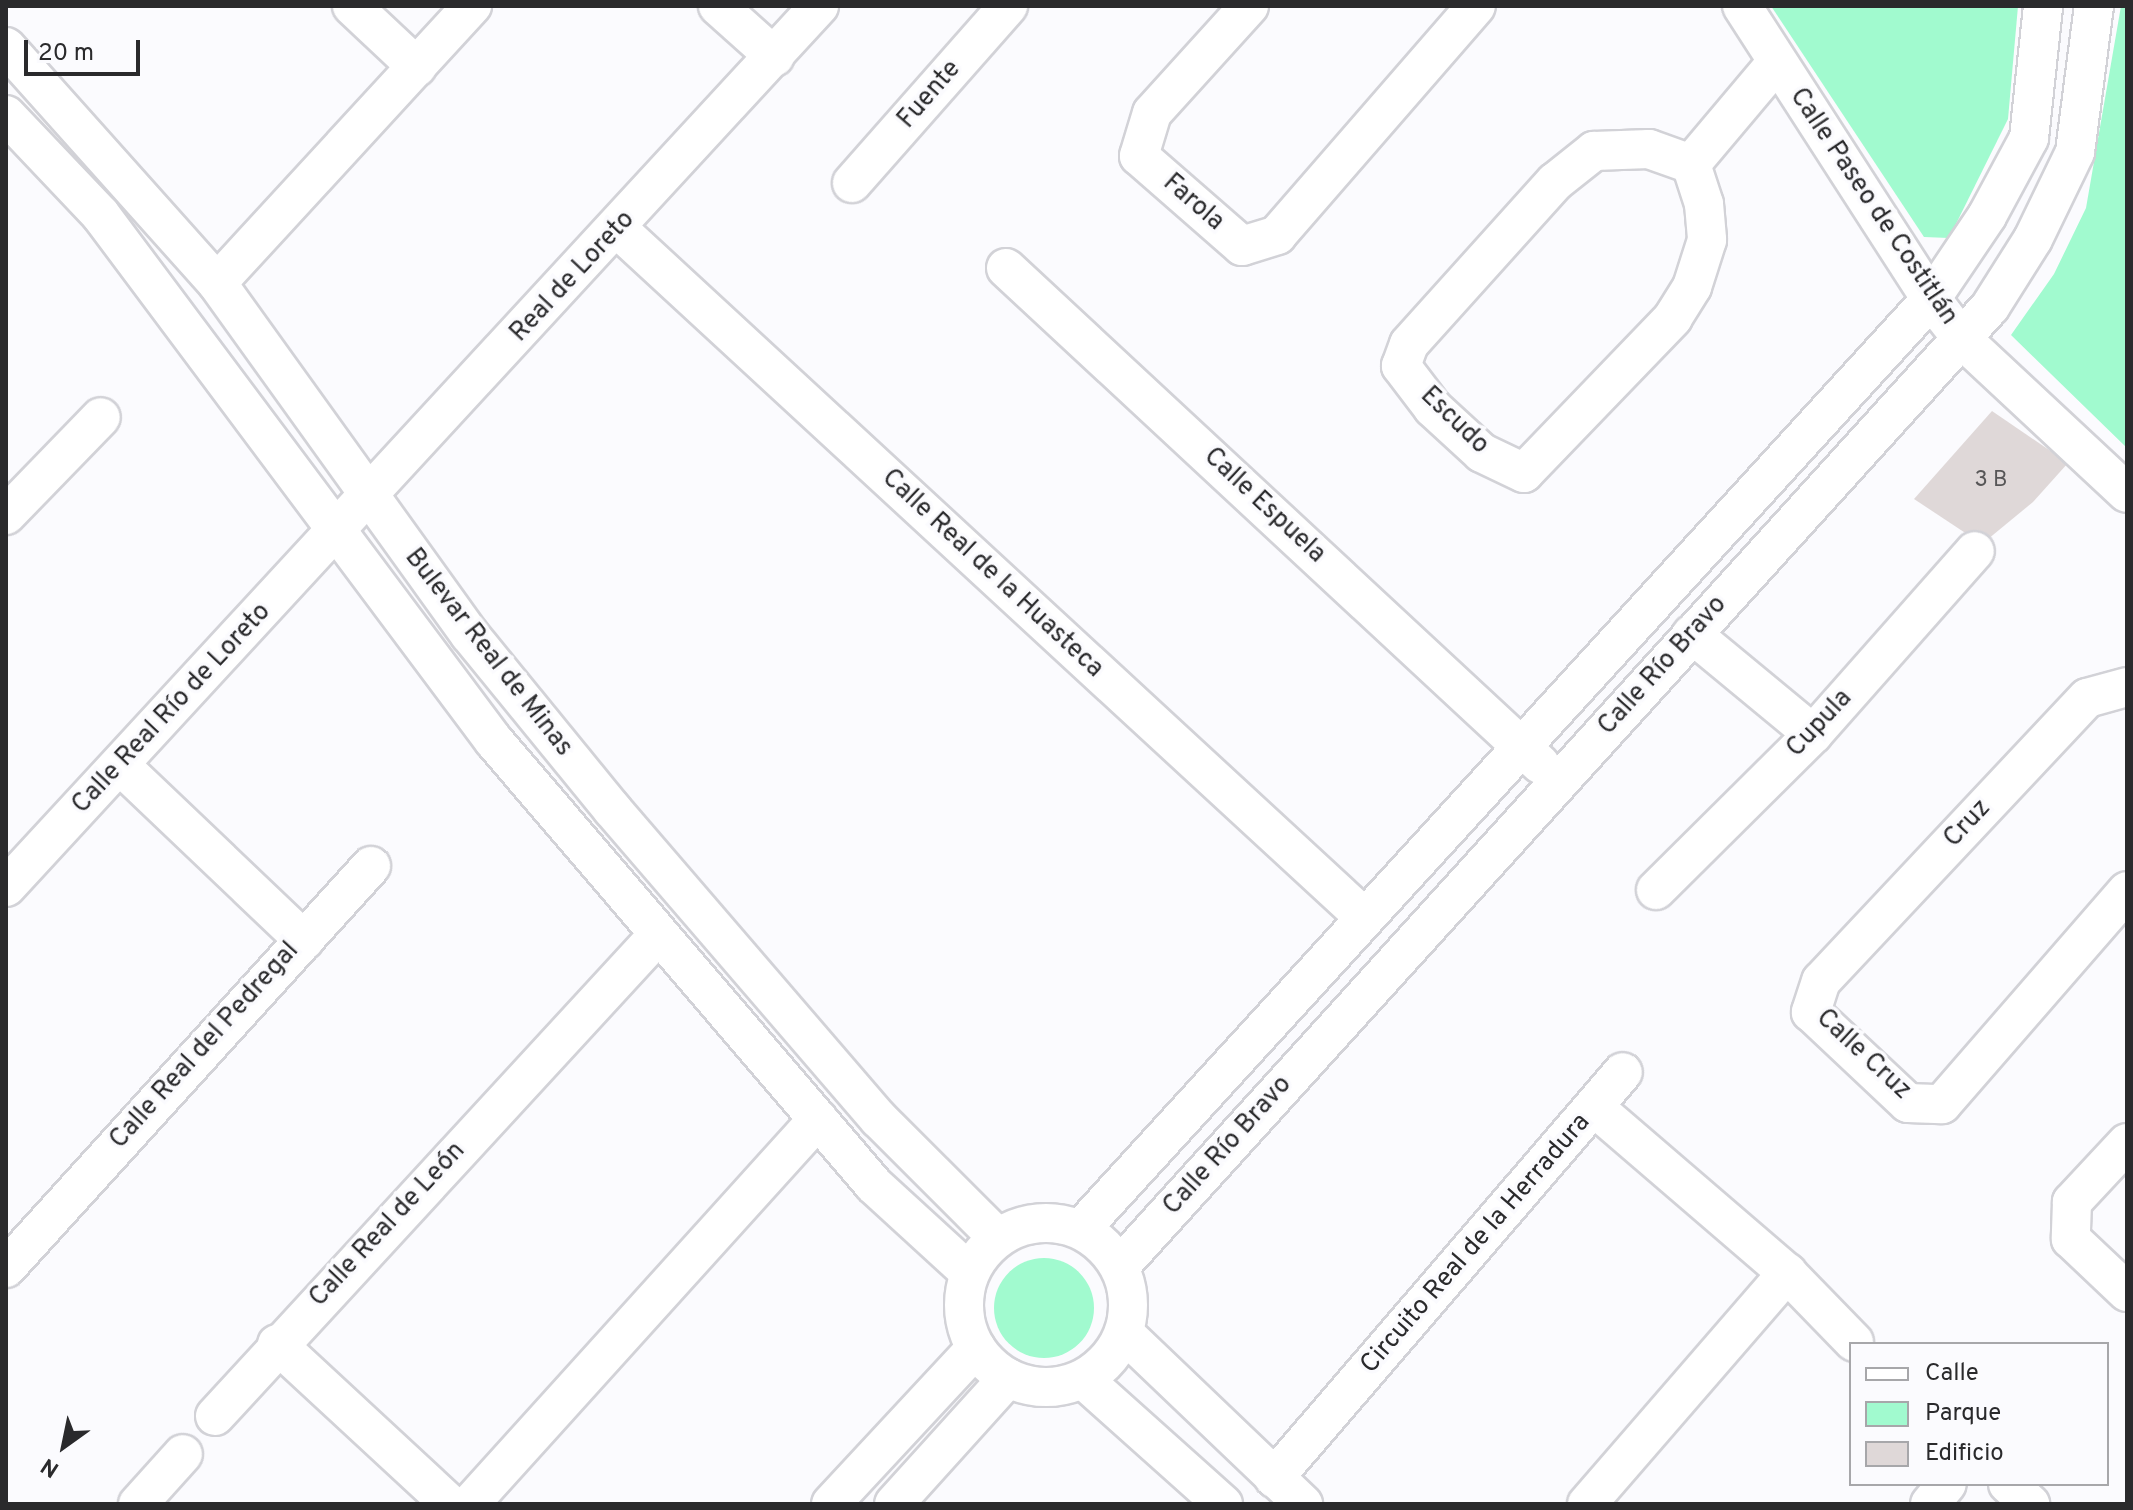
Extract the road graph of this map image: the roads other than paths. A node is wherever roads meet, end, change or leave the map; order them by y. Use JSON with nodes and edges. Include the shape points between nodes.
{"nodes":[{"id":1,"x":352,"y":6,"type":"edge"},
{"id":2,"x":472,"y":6,"type":"edge"},
{"id":3,"x":718,"y":6,"type":"edge"},
{"id":4,"x":819,"y":6,"type":"edge"},
{"id":5,"x":1008,"y":6,"type":"edge"},
{"id":6,"x":1249,"y":6,"type":"edge"},
{"id":7,"x":1476,"y":6,"type":"edge"},
{"id":8,"x":1742,"y":6,"type":"edge"},
{"id":9,"x":2043,"y":6,"type":"edge"},
{"id":10,"x":2094,"y":6,"type":"edge"},
{"id":11,"x":6,"y":47,"type":"edge"},
{"id":12,"x":775,"y":57,"type":"junction"},
{"id":13,"x":1776,"y":63,"type":"junction"},
{"id":14,"x":417,"y":67,"type":"junction"},
{"id":15,"x":6,"y":115,"type":"edge"},
{"id":16,"x":1691,"y":164,"type":"junction"},
{"id":17,"x":852,"y":183,"type":"dead end"},
{"id":18,"x":618,"y":229,"type":"junction"},
{"id":19,"x":1006,"y":268,"type":"dead end"},
{"id":20,"x":217,"y":283,"type":"junction"},
{"id":21,"x":1931,"y":299,"type":"junction"},
{"id":22,"x":1963,"y":340,"type":"junction"},
{"id":23,"x":101,"y":417,"type":"dead end"},
{"id":24,"x":2127,"y":493,"type":"edge"},
{"id":25,"x":368,"y":495,"type":"junction"},
{"id":26,"x":8,"y":509,"type":"edge"},
{"id":27,"x":337,"y":529,"type":"junction"},
{"id":28,"x":1975,"y":551,"type":"dead end"},
{"id":29,"x":1692,"y":634,"type":"junction"},
{"id":30,"x":2127,"y":687,"type":"edge"},
{"id":31,"x":1813,"y":734,"type":"junction"},
{"id":32,"x":1522,"y":745,"type":"junction"},
{"id":33,"x":121,"y":766,"type":"junction"},
{"id":34,"x":1557,"y":782,"type":"junction"},
{"id":35,"x":371,"y":866,"type":"dead end"},
{"id":36,"x":6,"y":887,"type":"edge"},
{"id":37,"x":1656,"y":890,"type":"dead end"},
{"id":38,"x":2127,"y":891,"type":"edge"},
{"id":39,"x":1365,"y":918,"type":"junction"},
{"id":40,"x":659,"y":934,"type":"junction"},
{"id":41,"x":304,"y":940,"type":"junction"},
{"id":42,"x":1821,"y":981,"type":"joint"},
{"id":43,"x":1623,"y":1072,"type":"dead end"},
{"id":44,"x":1594,"y":1107,"type":"junction"},
{"id":45,"x":818,"y":1119,"type":"junction"},
{"id":46,"x":2127,"y":1143,"type":"edge"},
{"id":47,"x":1081,"y":1229,"type":"junction"},
{"id":48,"x":997,"y":1237,"type":"junction"},
{"id":49,"x":1120,"y":1266,"type":"junction"},
{"id":50,"x":6,"y":1268,"type":"edge"},
{"id":51,"x":969,"y":1272,"type":"junction"},
{"id":52,"x":1787,"y":1273,"type":"junction"},
{"id":53,"x":2127,"y":1292,"type":"edge"},
{"id":54,"x":1124,"y":1333,"type":"junction"},
{"id":55,"x":1854,"y":1342,"type":"edge"},
{"id":56,"x":277,"y":1344,"type":"junction"},
{"id":57,"x":976,"y":1348,"type":"junction"},
{"id":58,"x":1008,"y":1378,"type":"junction"},
{"id":59,"x":1083,"y":1379,"type":"junction"},
{"id":60,"x":215,"y":1416,"type":"dead end"},
{"id":61,"x":183,"y":1454,"type":"dead end"},
{"id":62,"x":1274,"y":1478,"type":"junction"},
{"id":63,"x":1945,"y":1486,"type":"edge"},
{"id":64,"x":2010,"y":1486,"type":"edge"},
{"id":65,"x":138,"y":1504,"type":"edge"},
{"id":66,"x":450,"y":1504,"type":"edge"},
{"id":67,"x":470,"y":1504,"type":"edge"},
{"id":68,"x":831,"y":1504,"type":"edge"},
{"id":69,"x":894,"y":1504,"type":"edge"},
{"id":70,"x":1223,"y":1504,"type":"edge"},
{"id":71,"x":1303,"y":1504,"type":"edge"},
{"id":72,"x":1587,"y":1504,"type":"edge"},
{"id":73,"x":1930,"y":1504,"type":"edge"},
{"id":74,"x":2030,"y":1504,"type":"edge"}],
"edges":[{"from":1,"to":14,"type":"street"},
{"from":2,"to":14,"type":"street"},
{"from":3,"to":12,"type":"street"},
{"from":4,"to":12,"type":"street","name":"Real de Loreto"},
{"from":5,"to":17,"type":"street","name":"Fuente"},
{"from":6,"to":7,"type":"street","name":"Farola","via":[[1152,113],[1139,156],[1242,246],[1277,235]]},
{"from":8,"to":13,"type":"street","name":"Calle Paseo de Costitlán"},
{"from":9,"to":21,"type":"street","name":"Calle Río Bravo","via":[[2029,138],[1987,216]]},
{"from":10,"to":22,"type":"street","name":"Calle Río Bravo","via":[[2075,152],[2033,239]]},
{"from":11,"to":20,"type":"street","name":"Bulevar Real de Minas"},
{"from":12,"to":18,"type":"street","name":"Real de Loreto"},
{"from":13,"to":16,"type":"street"},
{"from":13,"to":21,"type":"street","name":"Calle Paseo de Costitlán"},
{"from":14,"to":20,"type":"street"},
{"from":15,"to":27,"type":"street","name":"Bulevar Real de Minas","via":[[100,214]]},
{"from":16,"to":16,"type":"street","name":"Escudo","via":[[1704,204],[1707,240],[1692,287],[1673,318],[1524,473],[1482,453],[1433,408],[1401,366],[1409,344],[1555,182],[1594,151],[1649,149]]},
{"from":18,"to":25,"type":"street","name":"Real de Loreto"},
{"from":18,"to":39,"type":"street","name":"Calle Real de la Huasteca"},
{"from":19,"to":32,"type":"street","name":"Calle Espuela"},
{"from":20,"to":25,"type":"street","name":"Bulevar Real de Minas"},
{"from":21,"to":22,"type":"street","name":"Calle Paseo de Costitlán"},
{"from":21,"to":32,"type":"street","name":"Calle Río Bravo"},
{"from":22,"to":24,"type":"street","name":"Calle Paseo de Costitlán"},
{"from":22,"to":29,"type":"street","name":"Calle Río Bravo"},
{"from":23,"to":26,"type":"street"},
{"from":25,"to":27,"type":"street","name":"Real de Loreto"},
{"from":25,"to":48,"type":"street","name":"Bulevar Real de Minas","via":[[470,635],[612,809],[879,1119]]},
{"from":27,"to":33,"type":"street","name":"Calle Real Río de Loreto"},
{"from":27,"to":40,"type":"street","name":"Bulevar Real de Minas","via":[[494,741]]},
{"from":28,"to":31,"type":"street","name":"Cupula"},
{"from":29,"to":31,"type":"street"},
{"from":29,"to":34,"type":"street","name":"Calle Río Bravo"},
{"from":30,"to":42,"type":"street","name":"Cruz","via":[[2087,698]]},
{"from":31,"to":37,"type":"street","name":"Cupula"},
{"from":32,"to":34,"type":"street","name":"Calle Espuela"},
{"from":32,"to":39,"type":"street","name":"Calle Río Bravo"},
{"from":33,"to":36,"type":"street","name":"Calle Real Río de Loreto"},
{"from":33,"to":41,"type":"street","name":"Calle Real del Pedregal"},
{"from":34,"to":49,"type":"street","name":"Calle Río Bravo"},
{"from":35,"to":41,"type":"street"},
{"from":38,"to":42,"type":"street","name":"Calle Cruz","via":[[1942,1104],[1908,1103],[1811,1012]]},
{"from":39,"to":47,"type":"street","name":"Calle Río Bravo"},
{"from":40,"to":45,"type":"street","name":"Bulevar Real de Minas"},
{"from":40,"to":56,"type":"street","name":"Calle Real de León"},
{"from":41,"to":50,"type":"street","name":"Calle Real del Pedregal"},
{"from":43,"to":44,"type":"street"},
{"from":44,"to":52,"type":"street","name":"Circuito Real de la Herradura"},
{"from":44,"to":62,"type":"street","name":"Circuito Real de la Herradura"},
{"from":45,"to":51,"type":"street","name":"Bulevar Real de Minas","via":[[874,1185]]},
{"from":45,"to":67,"type":"street"},
{"from":46,"to":53,"type":"street","via":[[2072,1202],[2071,1239]]},
{"from":47,"to":48,"type":"street","via":[[1053,1222],[1023,1225]]},
{"from":47,"to":49,"type":"street","via":[[1103,1244]]},
{"from":48,"to":51,"type":"street"},
{"from":49,"to":54,"type":"street","via":[[1129,1311]]},
{"from":51,"to":57,"type":"street","via":[[965,1324]]},
{"from":52,"to":55,"type":"street","name":"Circuito Real de la Herradura"},
{"from":52,"to":72,"type":"street"},
{"from":54,"to":59,"type":"street","via":[[1115,1352]]},
{"from":54,"to":62,"type":"street"},
{"from":56,"to":60,"type":"street","name":"Calle Real de León"},
{"from":56,"to":66,"type":"street"},
{"from":57,"to":58,"type":"street"},
{"from":57,"to":68,"type":"street"},
{"from":58,"to":59,"type":"street","via":[[1046,1387]]},
{"from":58,"to":69,"type":"street"},
{"from":59,"to":70,"type":"street"},
{"from":61,"to":65,"type":"street"},
{"from":62,"to":71,"type":"street"},
{"from":63,"to":73,"type":"street"},
{"from":64,"to":74,"type":"street"}]}
